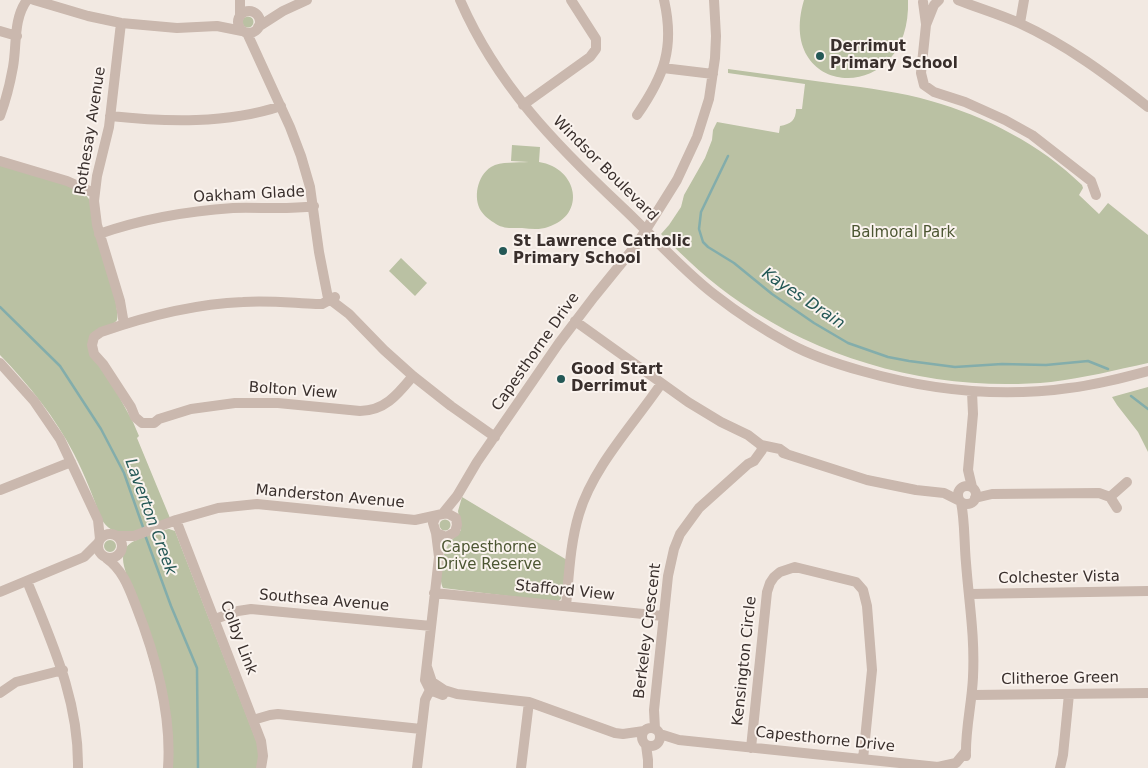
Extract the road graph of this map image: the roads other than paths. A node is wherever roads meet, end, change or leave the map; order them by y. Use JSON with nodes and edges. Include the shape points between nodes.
{"nodes":[{"id":1,"x":27,"y":0,"type":"edge"},
{"id":2,"x":34,"y":0,"type":"edge"},
{"id":3,"x":50,"y":0,"type":"edge"},
{"id":4,"x":242,"y":0,"type":"edge"},
{"id":5,"x":307,"y":0,"type":"edge"},
{"id":6,"x":460,"y":0,"type":"edge"},
{"id":7,"x":571,"y":0,"type":"edge"},
{"id":8,"x":664,"y":0,"type":"edge"},
{"id":9,"x":714,"y":0,"type":"edge"},
{"id":10,"x":922,"y":1,"type":"edge"},
{"id":11,"x":960,"y":1,"type":"edge"},
{"id":12,"x":1024,"y":1,"type":"edge"},
{"id":13,"x":936,"y":3,"type":"edge"},
{"id":14,"x":64,"y":8,"type":"junction"},
{"id":15,"x":283,"y":11,"type":"junction"},
{"id":16,"x":254,"y":13,"type":"junction"},
{"id":17,"x":240,"y":15,"type":"junction"},
{"id":18,"x":1016,"y":21,"type":"junction"},
{"id":19,"x":121,"y":23,"type":"junction"},
{"id":20,"x":926,"y":25,"type":"junction"},
{"id":21,"x":217,"y":26,"type":"junction"},
{"id":22,"x":258,"y":28,"type":"junction"},
{"id":23,"x":0,"y":30,"type":"edge"},
{"id":24,"x":244,"y":32,"type":"junction"},
{"id":25,"x":17,"y":36,"type":"junction"},
{"id":26,"x":257,"y":51,"type":"junction"},
{"id":27,"x":663,"y":68,"type":"junction"},
{"id":28,"x":713,"y":74,"type":"junction"},
{"id":29,"x":281,"y":106,"type":"junction"},
{"id":30,"x":523,"y":106,"type":"junction"},
{"id":31,"x":1148,"y":107,"type":"edge"},
{"id":32,"x":637,"y":115,"type":"dead end"},
{"id":33,"x":0,"y":116,"type":"edge"},
{"id":34,"x":110,"y":116,"type":"junction"},
{"id":35,"x":0,"y":161,"type":"edge"},
{"id":36,"x":95,"y":188,"type":"junction"},
{"id":37,"x":1096,"y":195,"type":"dead end"},
{"id":38,"x":314,"y":206,"type":"junction"},
{"id":39,"x":645,"y":230,"type":"junction"},
{"id":40,"x":99,"y":234,"type":"junction"},
{"id":41,"x":331,"y":296,"type":"junction"},
{"id":42,"x":575,"y":322,"type":"junction"},
{"id":43,"x":128,"y":323,"type":"junction"},
{"id":44,"x":0,"y":363,"type":"edge"},
{"id":45,"x":1148,"y":372,"type":"edge"},
{"id":46,"x":413,"y":376,"type":"junction"},
{"id":47,"x":660,"y":384,"type":"junction"},
{"id":48,"x":975,"y":392,"type":"junction"},
{"id":49,"x":495,"y":437,"type":"junction"},
{"id":50,"x":760,"y":447,"type":"junction"},
{"id":51,"x":71,"y":462,"type":"junction"},
{"id":52,"x":968,"y":470,"type":"junction"},
{"id":53,"x":1127,"y":482,"type":"dead end"},
{"id":54,"x":959,"y":489,"type":"junction"},
{"id":55,"x":0,"y":490,"type":"edge"},
{"id":56,"x":944,"y":493,"type":"junction"},
{"id":57,"x":457,"y":496,"type":"junction"},
{"id":58,"x":969,"y":496,"type":"junction"},
{"id":59,"x":1110,"y":497,"type":"junction"},
{"id":60,"x":1117,"y":508,"type":"dead end"},
{"id":61,"x":440,"y":514,"type":"junction"},
{"id":62,"x":456,"y":518,"type":"junction"},
{"id":63,"x":98,"y":520,"type":"junction"},
{"id":64,"x":176,"y":520,"type":"junction"},
{"id":65,"x":415,"y":520,"type":"junction"},
{"id":66,"x":435,"y":532,"type":"junction"},
{"id":67,"x":115,"y":535,"type":"junction"},
{"id":68,"x":134,"y":536,"type":"junction"},
{"id":69,"x":449,"y":536,"type":"junction"},
{"id":70,"x":99,"y":541,"type":"junction"},
{"id":71,"x":121,"y":550,"type":"junction"},
{"id":72,"x":84,"y":556,"type":"junction"},
{"id":73,"x":104,"y":557,"type":"junction"},
{"id":74,"x":439,"y":557,"type":"junction"},
{"id":75,"x":122,"y":574,"type":"junction"},
{"id":76,"x":27,"y":580,"type":"junction"},
{"id":77,"x":1148,"y":591,"type":"edge"},
{"id":78,"x":0,"y":592,"type":"edge"},
{"id":79,"x":434,"y":593,"type":"junction"},
{"id":80,"x":970,"y":594,"type":"junction"},
{"id":81,"x":566,"y":606,"type":"junction"},
{"id":82,"x":663,"y":616,"type":"junction"},
{"id":83,"x":215,"y":619,"type":"junction"},
{"id":84,"x":431,"y":626,"type":"junction"},
{"id":85,"x":63,"y":670,"type":"junction"},
{"id":86,"x":433,"y":690,"type":"junction"},
{"id":87,"x":0,"y":693,"type":"edge"},
{"id":88,"x":1148,"y":693,"type":"edge"},
{"id":89,"x":1069,"y":694,"type":"junction"},
{"id":90,"x":972,"y":695,"type":"junction"},
{"id":91,"x":528,"y":702,"type":"junction"},
{"id":92,"x":253,"y":720,"type":"junction"},
{"id":93,"x":421,"y":729,"type":"junction"},
{"id":94,"x":651,"y":737,"type":"junction"},
{"id":95,"x":751,"y":748,"type":"junction"},
{"id":96,"x":1063,"y":756,"type":"junction"},
{"id":97,"x":863,"y":759,"type":"junction"},
{"id":98,"x":648,"y":764,"type":"edge"},
{"id":99,"x":939,"y":767,"type":"edge"},
{"id":100,"x":958,"y":767,"type":"edge"},
{"id":101,"x":78,"y":768,"type":"edge"},
{"id":102,"x":168,"y":768,"type":"edge"},
{"id":103,"x":261,"y":768,"type":"edge"},
{"id":104,"x":417,"y":768,"type":"edge"},
{"id":105,"x":522,"y":768,"type":"edge"},
{"id":106,"x":1060,"y":768,"type":"edge"},
{"id":107,"x":1065,"y":768,"type":"edge"}],
"edges":[{"from":1,"to":25,"type":"street","via":[[18,17]]},
{"from":2,"to":14,"type":"street"},
{"from":2,"to":25,"type":"street"},
{"from":3,"to":14,"type":"street"},
{"from":4,"to":16,"type":"street"},
{"from":4,"to":17,"type":"street"},
{"from":5,"to":15,"type":"street"},
{"from":6,"to":30,"type":"street","name":"Windsor Boulevard","via":[[490,58]]},
{"from":7,"to":30,"type":"street","via":[[596,38],[596,48],[590,57]]},
{"from":8,"to":27,"type":"street","via":[[668,38]]},
{"from":9,"to":28,"type":"street","name":"Capesthorne Drive"},
{"from":10,"to":13,"type":"street","via":[[928,5]]},
{"from":10,"to":20,"type":"street"},
{"from":11,"to":13,"type":"street"},
{"from":11,"to":18,"type":"street"},
{"from":12,"to":18,"type":"street"},
{"from":13,"to":20,"type":"street"},
{"from":14,"to":19,"type":"street"},
{"from":15,"to":16,"type":"street"},
{"from":15,"to":22,"type":"street"},
{"from":16,"to":17,"type":"street","via":[[247,11]]},
{"from":16,"to":22,"type":"street","via":[[259,18]]},
{"from":17,"to":21,"type":"street"},
{"from":17,"to":24,"type":"street","via":[[238,26]]},
{"from":18,"to":31,"type":"street","via":[[1089,61]]},
{"from":19,"to":21,"type":"street","via":[[163,28]]},
{"from":19,"to":34,"type":"street","name":"Rothesay Avenue"},
{"from":20,"to":37,"type":"street","via":[[921,73],[924,85],[1032,135],[1091,181]]},
{"from":21,"to":24,"type":"street"},
{"from":22,"to":24,"type":"street"},
{"from":22,"to":26,"type":"street"},
{"from":23,"to":25,"type":"street"},
{"from":24,"to":26,"type":"street"},
{"from":25,"to":33,"type":"street","via":[[10,83]]},
{"from":26,"to":29,"type":"street"},
{"from":27,"to":28,"type":"street"},
{"from":27,"to":32,"type":"street"},
{"from":28,"to":39,"type":"street","name":"Capesthorne Drive","via":[[704,117],[690,152],[670,194]]},
{"from":29,"to":34,"type":"street","via":[[204,119],[149,120]]},
{"from":29,"to":38,"type":"street","via":[[302,156]]},
{"from":30,"to":39,"type":"street","name":"Windsor Boulevard"},
{"from":34,"to":36,"type":"street","name":"Rothesay Avenue"},
{"from":35,"to":36,"type":"street"},
{"from":36,"to":40,"type":"street","name":"Rothesay Avenue","via":[[95,217]]},
{"from":38,"to":40,"type":"street","name":"Oakham Glade","via":[[194,212],[146,220]]},
{"from":38,"to":41,"type":"street","via":[[319,252]]},
{"from":39,"to":42,"type":"street","name":"Capesthorne Drive"},
{"from":39,"to":48,"type":"street","name":"Windsor Boulevard","via":[[713,294],[764,328],[873,374],[932,387]]},
{"from":40,"to":43,"type":"street","name":"Rothesay Avenue"},
{"from":41,"to":43,"type":"street","via":[[322,304],[219,303],[165,312]]},
{"from":41,"to":46,"type":"street","via":[[344,305],[349,314]]},
{"from":42,"to":47,"type":"street"},
{"from":42,"to":49,"type":"street","name":"Capesthorne Drive"},
{"from":43,"to":46,"type":"street","name":"Bolton View","via":[[97,339],[103,364],[131,408],[143,418],[159,419],[205,406],[251,402],[371,411],[390,402]]},
{"from":44,"to":51,"type":"street","via":[[34,401],[60,439]]},
{"from":45,"to":48,"type":"street","name":"Windsor Boulevard","via":[[1068,388]]},
{"from":46,"to":49,"type":"street"},
{"from":47,"to":50,"type":"street"},
{"from":47,"to":81,"type":"street","via":[[587,493],[574,534]]},
{"from":48,"to":52,"type":"street","via":[[977,406],[973,414]]},
{"from":49,"to":57,"type":"street","name":"Capesthorne Drive"},
{"from":50,"to":56,"type":"street","via":[[780,449],[867,480]]},
{"from":50,"to":82,"type":"street","name":"Berkeley Crescent","via":[[748,464],[699,508],[680,534],[670,563]]},
{"from":51,"to":55,"type":"street"},
{"from":51,"to":63,"type":"street"},
{"from":52,"to":54,"type":"street"},
{"from":52,"to":58,"type":"street"},
{"from":53,"to":59,"type":"street"},
{"from":54,"to":56,"type":"street"},
{"from":54,"to":58,"type":"street","via":[[967,486]]},
{"from":56,"to":58,"type":"street"},
{"from":57,"to":61,"type":"street","name":"Capesthorne Drive"},
{"from":57,"to":62,"type":"street","name":"Capesthorne Drive"},
{"from":58,"to":59,"type":"street","via":[[1099,493]]},
{"from":58,"to":80,"type":"street","name":"Capesthorne Drive","via":[[964,520]]},
{"from":59,"to":60,"type":"street"},
{"from":61,"to":62,"type":"street","via":[[451,514]]},
{"from":61,"to":65,"type":"street","name":"Manderston Avenue"},
{"from":61,"to":66,"type":"street","via":[[433,523]]},
{"from":62,"to":69,"type":"street","via":[[457,529]]},
{"from":63,"to":67,"type":"street"},
{"from":63,"to":70,"type":"street"},
{"from":64,"to":65,"type":"street","name":"Manderston Avenue","via":[[218,508],[257,504]]},
{"from":64,"to":68,"type":"street","name":"Manderston Avenue"},
{"from":64,"to":83,"type":"street","name":"Colby Link"},
{"from":65,"to":66,"type":"street"},
{"from":66,"to":69,"type":"street","via":[[442,537]]},
{"from":66,"to":74,"type":"street"},
{"from":67,"to":68,"type":"street","name":"Manderston Avenue"},
{"from":67,"to":70,"type":"street","via":[[106,534]]},
{"from":67,"to":71,"type":"street","via":[[122,543]]},
{"from":68,"to":71,"type":"street","name":"Manderston Avenue"},
{"from":69,"to":74,"type":"street"},
{"from":70,"to":72,"type":"street"},
{"from":70,"to":73,"type":"street","via":[[98,550]]},
{"from":71,"to":73,"type":"street","via":[[114,558]]},
{"from":71,"to":75,"type":"street"},
{"from":72,"to":73,"type":"street"},
{"from":72,"to":76,"type":"street"},
{"from":73,"to":75,"type":"street","via":[[114,563]]},
{"from":74,"to":79,"type":"street"},
{"from":75,"to":102,"type":"street","via":[[149,640],[162,691],[168,732]]},
{"from":76,"to":78,"type":"street"},
{"from":76,"to":85,"type":"street"},
{"from":77,"to":80,"type":"street","name":"Colchester Vista"},
{"from":79,"to":81,"type":"street","name":"Stafford View"},
{"from":79,"to":84,"type":"street"},
{"from":80,"to":90,"type":"street","name":"Capesthorne Drive","via":[[974,633]]},
{"from":81,"to":82,"type":"street","name":"Stafford View"},
{"from":82,"to":94,"type":"street","name":"Berkeley Crescent"},
{"from":83,"to":84,"type":"street","name":"Southsea Avenue","via":[[251,608]]},
{"from":83,"to":92,"type":"street","name":"Colby Link"},
{"from":84,"to":86,"type":"street","via":[[427,666]]},
{"from":85,"to":87,"type":"street","via":[[16,682]]},
{"from":85,"to":101,"type":"street","via":[[76,731]]},
{"from":86,"to":91,"type":"street","name":"Capesthorne Drive"},
{"from":86,"to":93,"type":"street"},
{"from":88,"to":89,"type":"street","name":"Clitheroe Green"},
{"from":89,"to":90,"type":"street","name":"Clitheroe Green"},
{"from":89,"to":96,"type":"street"},
{"from":90,"to":100,"type":"street","name":"Capesthorne Drive","via":[[966,751]]},
{"from":91,"to":94,"type":"street","name":"Capesthorne Drive","via":[[610,731]]},
{"from":91,"to":105,"type":"street"},
{"from":92,"to":93,"type":"street","via":[[278,714]]},
{"from":92,"to":103,"type":"street","name":"Colby Link","via":[[262,750]]},
{"from":93,"to":104,"type":"street"},
{"from":94,"to":95,"type":"street","name":"Capesthorne Drive"},
{"from":94,"to":98,"type":"street","name":"Berkeley Crescent"},
{"from":95,"to":97,"type":"street","name":"Capesthorne Drive"},
{"from":95,"to":97,"type":"street","name":"Kensington Circle","via":[[767,592],[774,577],[795,567],[856,582],[865,595],[872,670]]},
{"from":96,"to":106,"type":"street"},
{"from":96,"to":107,"type":"street"},
{"from":97,"to":99,"type":"street","name":"Capesthorne Drive"},
{"from":99,"to":100,"type":"street","name":"Capesthorne Drive"}]}
